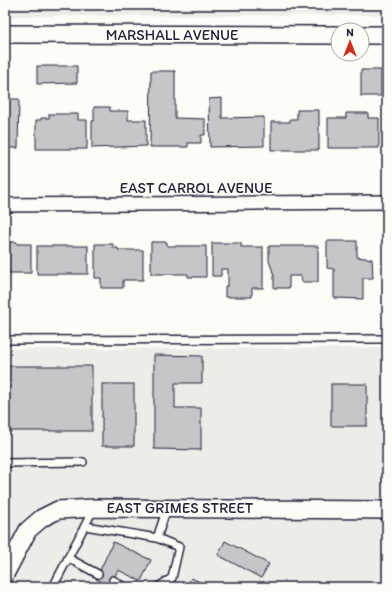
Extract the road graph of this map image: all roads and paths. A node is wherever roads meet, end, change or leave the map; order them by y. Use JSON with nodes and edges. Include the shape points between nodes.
{"nodes":[{"id":1,"x":5,"y":34,"type":"edge"},
{"id":2,"x":330,"y":35,"type":"edge"},
{"id":3,"x":370,"y":35,"type":"edge"},
{"id":4,"x":387,"y":35,"type":"edge"},
{"id":5,"x":387,"y":202,"type":"edge"},
{"id":6,"x":5,"y":205,"type":"edge"},
{"id":7,"x":387,"y":339,"type":"edge"},
{"id":8,"x":5,"y":340,"type":"edge"},
{"id":9,"x":84,"y":462,"type":"dead end"},
{"id":10,"x":5,"y":463,"type":"edge"},
{"id":11,"x":94,"y":508,"type":"junction"},
{"id":12,"x":167,"y":508,"type":"junction"},
{"id":13,"x":387,"y":510,"type":"edge"},
{"id":14,"x":85,"y":526,"type":"junction"},
{"id":15,"x":157,"y":538,"type":"junction"},
{"id":16,"x":68,"y":558,"type":"junction"},
{"id":17,"x":5,"y":574,"type":"edge"},
{"id":18,"x":98,"y":574,"type":"dead end"},
{"id":19,"x":113,"y":580,"type":"dead end"},
{"id":20,"x":53,"y":587,"type":"edge"},
{"id":21,"x":124,"y":587,"type":"edge"},
{"id":22,"x":158,"y":587,"type":"edge"}],
"edges":[{"from":1,"to":2,"type":"street","name":"MARSHALL AVENUE"},
{"from":3,"to":4,"type":"street"},
{"from":5,"to":6,"type":"street","name":"EAST CARROL AVENUE"},
{"from":7,"to":8,"type":"lane"},
{"from":9,"to":10,"type":"lane"},
{"from":11,"to":12,"type":"street","name":"EAST GRIMES STREET"},
{"from":11,"to":14,"type":"lane"},
{"from":11,"to":17,"type":"street","name":"EAST GRIMES STREET","via":[[58,510],[42,518],[28,530]]},
{"from":12,"to":13,"type":"street","name":"EAST GRIMES STREET"},
{"from":12,"to":15,"type":"lane"},
{"from":14,"to":15,"type":"lane"},
{"from":14,"to":16,"type":"lane"},
{"from":15,"to":22,"type":"lane","via":[[179,547],[172,578]]},
{"from":16,"to":18,"type":"lane"},
{"from":16,"to":20,"type":"lane"},
{"from":19,"to":21,"type":"lane"}]}
